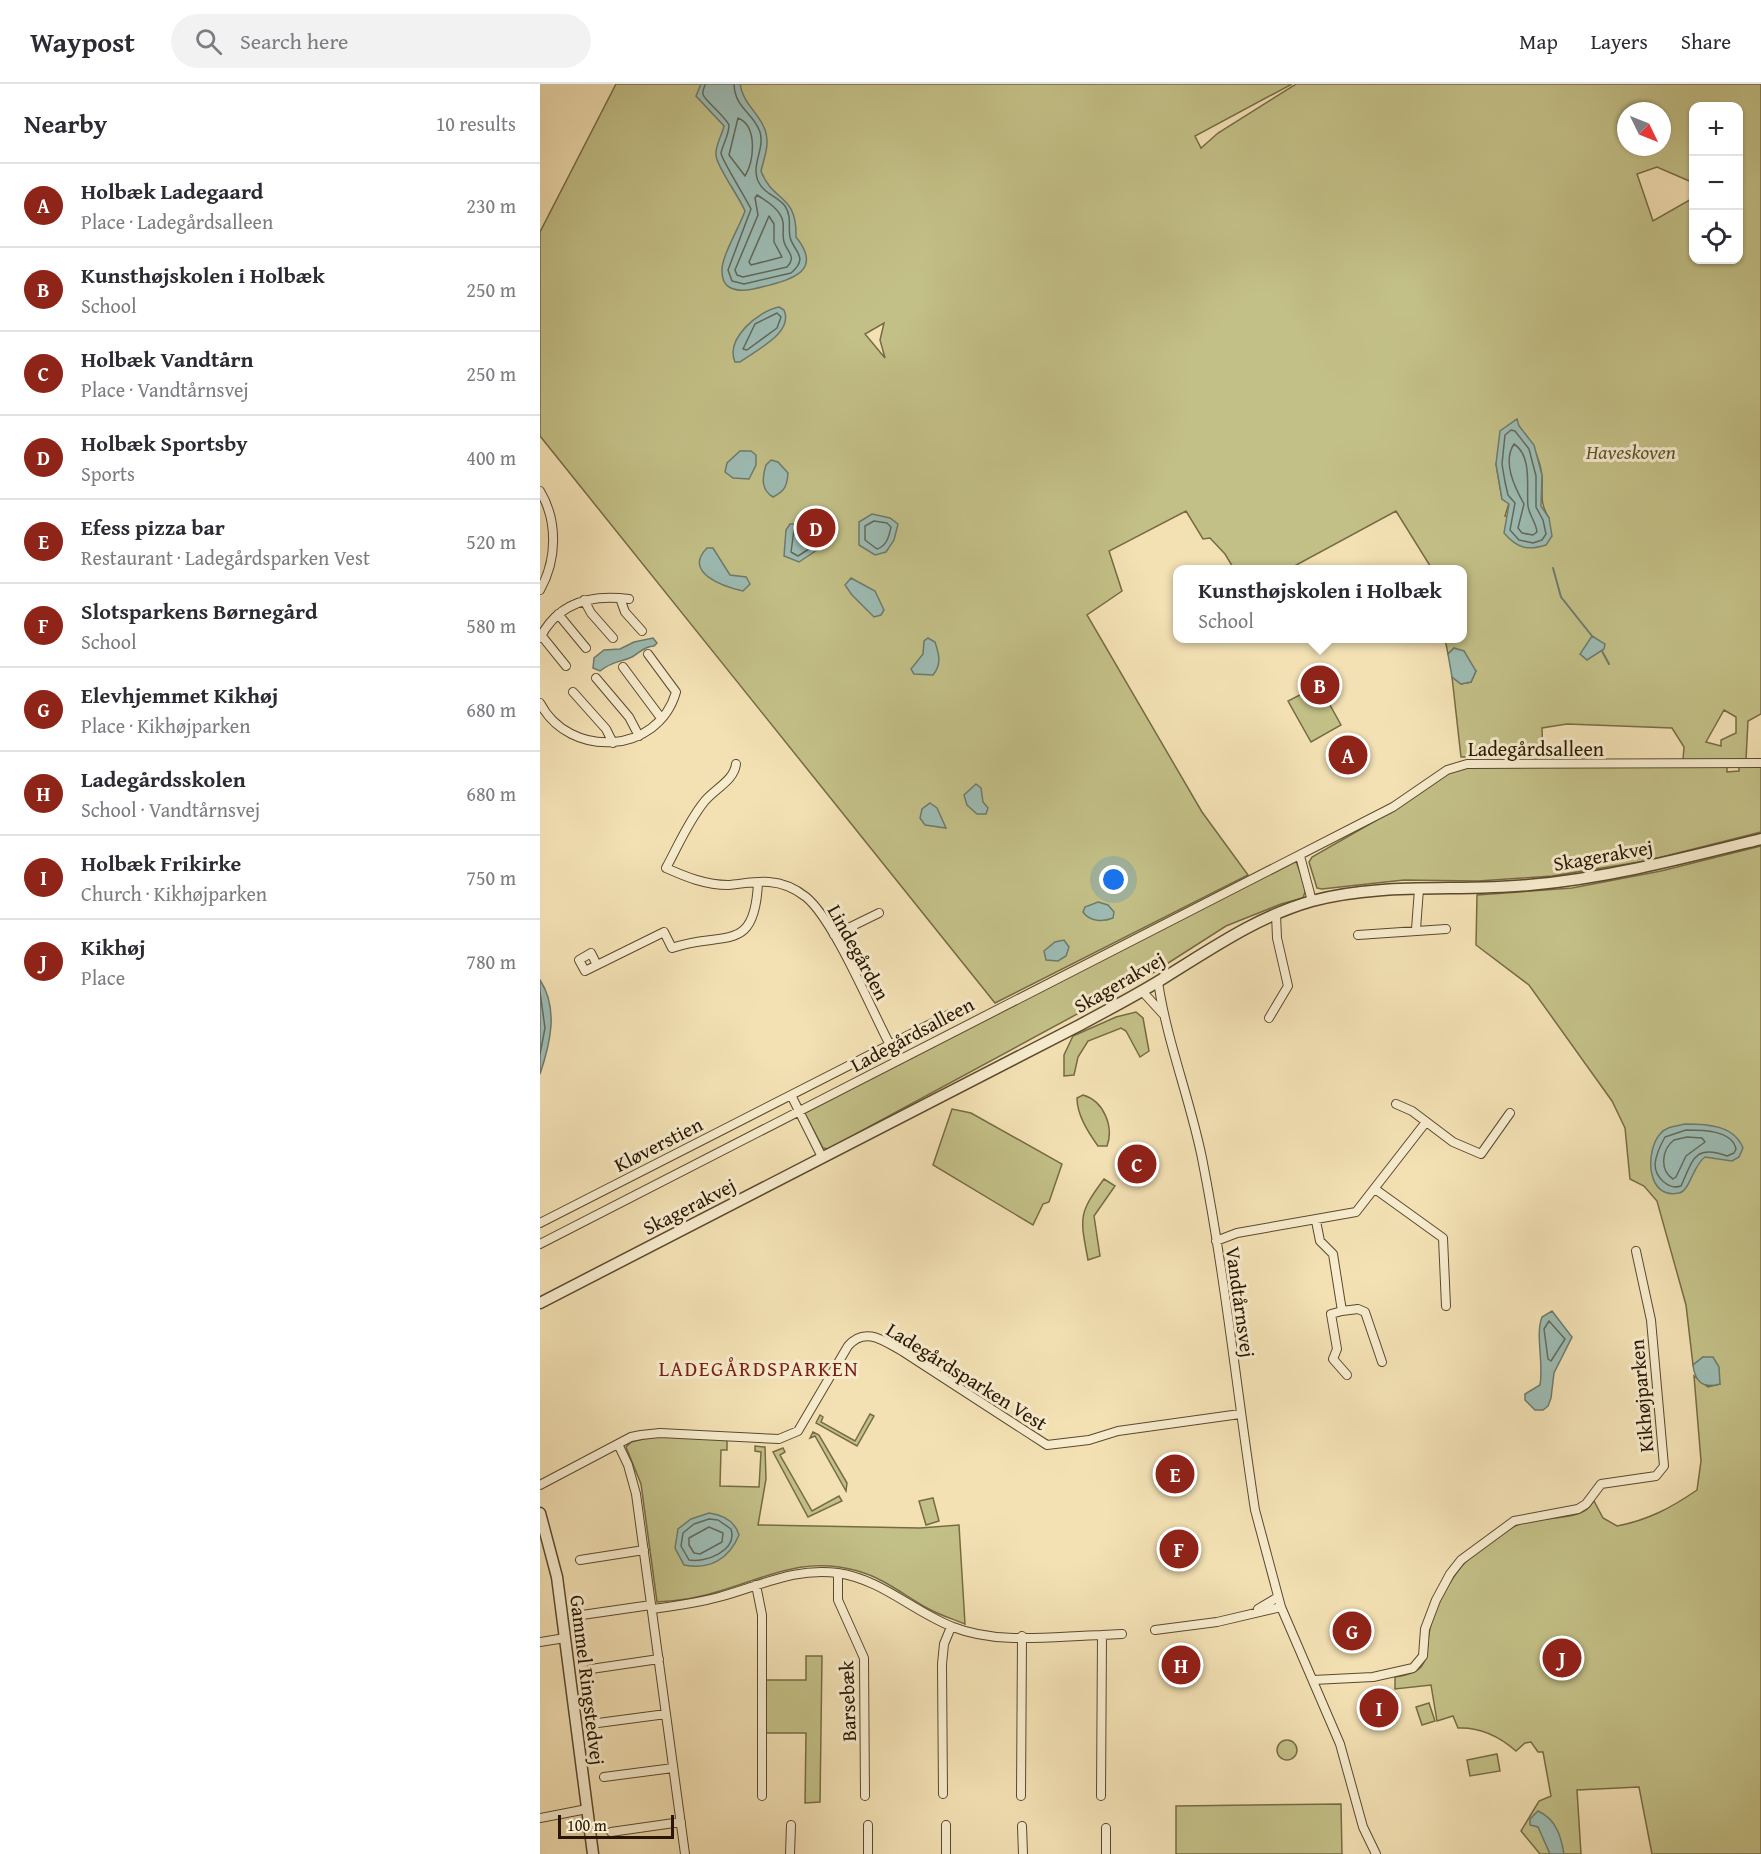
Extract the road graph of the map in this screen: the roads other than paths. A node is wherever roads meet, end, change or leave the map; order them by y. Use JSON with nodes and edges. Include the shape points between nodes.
{"nodes":[{"id":1,"x":540,"y":491,"type":"edge"},
{"id":2,"x":540,"y":590,"type":"edge"},
{"id":3,"x":584,"y":600,"type":"junction"},
{"id":4,"x":558,"y":614,"type":"junction"},
{"id":5,"x":642,"y":631,"type":"dead end"},
{"id":6,"x":541,"y":637,"type":"edge"},
{"id":7,"x":613,"y":638,"type":"dead end"},
{"id":8,"x":586,"y":648,"type":"dead end"},
{"id":9,"x":648,"y":654,"type":"dead end"},
{"id":10,"x":566,"y":666,"type":"dead end"},
{"id":11,"x":623,"y":667,"type":"dead end"},
{"id":12,"x":596,"y":678,"type":"dead end"},
{"id":13,"x":573,"y":692,"type":"dead end"},
{"id":14,"x":540,"y":703,"type":"edge"},
{"id":15,"x":661,"y":718,"type":"junction"},
{"id":16,"x":639,"y":735,"type":"junction"},
{"id":17,"x":613,"y":743,"type":"junction"},
{"id":18,"x":1761,"y":763,"type":"edge"},
{"id":19,"x":736,"y":764,"type":"dead end"},
{"id":20,"x":1761,"y":839,"type":"edge"},
{"id":21,"x":1300,"y":856,"type":"junction"},
{"id":22,"x":758,"y":882,"type":"junction"},
{"id":23,"x":1414,"y":889,"type":"junction"},
{"id":24,"x":1312,"y":901,"type":"junction"},
{"id":25,"x":879,"y":913,"type":"dead end"},
{"id":26,"x":1276,"y":914,"type":"junction"},
{"id":27,"x":1263,"y":920,"type":"junction"},
{"id":28,"x":1416,"y":929,"type":"junction"},
{"id":29,"x":1446,"y":929,"type":"dead end"},
{"id":30,"x":834,"y":935,"type":"junction"},
{"id":31,"x":1358,"y":935,"type":"dead end"},
{"id":32,"x":1277,"y":938,"type":"junction"},
{"id":33,"x":597,"y":965,"type":"dead end"},
{"id":34,"x":1158,"y":982,"type":"junction"},
{"id":35,"x":1142,"y":991,"type":"junction"},
{"id":36,"x":950,"y":1014,"type":"dead end"},
{"id":37,"x":1163,"y":1014,"type":"junction"},
{"id":38,"x":1269,"y":1018,"type":"dead end"},
{"id":39,"x":890,"y":1045,"type":"junction"},
{"id":40,"x":790,"y":1095,"type":"junction"},
{"id":41,"x":1396,"y":1104,"type":"dead end"},
{"id":42,"x":799,"y":1111,"type":"junction"},
{"id":43,"x":1510,"y":1113,"type":"dead end"},
{"id":44,"x":1426,"y":1122,"type":"junction"},
{"id":45,"x":822,"y":1157,"type":"junction"},
{"id":46,"x":1375,"y":1189,"type":"junction"},
{"id":47,"x":1316,"y":1221,"type":"junction"},
{"id":48,"x":540,"y":1223,"type":"edge"},
{"id":49,"x":1214,"y":1231,"type":"junction"},
{"id":50,"x":1237,"y":1233,"type":"junction"},
{"id":51,"x":1216,"y":1241,"type":"junction"},
{"id":52,"x":540,"y":1244,"type":"edge"},
{"id":53,"x":1636,"y":1251,"type":"dead end"},
{"id":54,"x":540,"y":1303,"type":"edge"},
{"id":55,"x":1446,"y":1306,"type":"dead end"},
{"id":56,"x":1342,"y":1311,"type":"junction"},
{"id":57,"x":1382,"y":1362,"type":"dead end"},
{"id":58,"x":1347,"y":1375,"type":"dead end"},
{"id":59,"x":1240,"y":1414,"type":"junction"},
{"id":60,"x":618,"y":1444,"type":"junction"},
{"id":61,"x":540,"y":1485,"type":"edge"},
{"id":62,"x":540,"y":1513,"type":"edge"},
{"id":63,"x":644,"y":1551,"type":"junction"},
{"id":64,"x":580,"y":1560,"type":"dead end"},
{"id":65,"x":838,"y":1573,"type":"junction"},
{"id":66,"x":756,"y":1585,"type":"junction"},
{"id":67,"x":1278,"y":1597,"type":"junction"},
{"id":68,"x":652,"y":1607,"type":"junction"},
{"id":69,"x":1281,"y":1607,"type":"junction"},
{"id":70,"x":1249,"y":1613,"type":"junction"},
{"id":71,"x":582,"y":1615,"type":"dead end"},
{"id":72,"x":951,"y":1627,"type":"junction"},
{"id":73,"x":1155,"y":1630,"type":"dead end"},
{"id":74,"x":1122,"y":1634,"type":"dead end"},
{"id":75,"x":1102,"y":1635,"type":"junction"},
{"id":76,"x":1022,"y":1636,"type":"junction"},
{"id":77,"x":565,"y":1638,"type":"junction"},
{"id":78,"x":540,"y":1642,"type":"edge"},
{"id":79,"x":659,"y":1659,"type":"junction"},
{"id":80,"x":591,"y":1669,"type":"dead end"},
{"id":81,"x":1313,"y":1680,"type":"junction"},
{"id":82,"x":1337,"y":1680,"type":"junction"},
{"id":83,"x":1318,"y":1690,"type":"junction"},
{"id":84,"x":666,"y":1714,"type":"junction"},
{"id":85,"x":598,"y":1723,"type":"dead end"},
{"id":86,"x":673,"y":1768,"type":"junction"},
{"id":87,"x":604,"y":1777,"type":"dead end"},
{"id":88,"x":943,"y":1794,"type":"dead end"},
{"id":89,"x":762,"y":1796,"type":"dead end"},
{"id":90,"x":865,"y":1796,"type":"dead end"},
{"id":91,"x":1022,"y":1796,"type":"dead end"},
{"id":92,"x":1101,"y":1796,"type":"dead end"},
{"id":93,"x":586,"y":1809,"type":"junction"},
{"id":94,"x":540,"y":1818,"type":"edge"},
{"id":95,"x":681,"y":1822,"type":"junction"},
{"id":96,"x":790,"y":1825,"type":"dead end"},
{"id":97,"x":868,"y":1825,"type":"dead end"},
{"id":98,"x":946,"y":1825,"type":"dead end"},
{"id":99,"x":1022,"y":1826,"type":"dead end"},
{"id":100,"x":1106,"y":1828,"type":"dead end"},
{"id":101,"x":611,"y":1832,"type":"dead end"},
{"id":102,"x":593,"y":1854,"type":"edge"},
{"id":103,"x":685,"y":1854,"type":"edge"},
{"id":104,"x":790,"y":1854,"type":"edge"},
{"id":105,"x":868,"y":1854,"type":"edge"},
{"id":106,"x":946,"y":1854,"type":"edge"},
{"id":107,"x":1023,"y":1854,"type":"edge"},
{"id":108,"x":1106,"y":1854,"type":"edge"},
{"id":109,"x":1376,"y":1854,"type":"edge"}],
"edges":[{"from":1,"to":2,"type":"street","via":[[551,520],[553,550]]},
{"from":3,"to":4,"type":"street"},
{"from":3,"to":5,"type":"street","via":[[624,599],[625,612]]},
{"from":3,"to":7,"type":"street"},
{"from":4,"to":6,"type":"street"},
{"from":4,"to":8,"type":"street"},
{"from":6,"to":10,"type":"street"},
{"from":9,"to":15,"type":"street","via":[[676,692]]},
{"from":11,"to":15,"type":"street"},
{"from":12,"to":16,"type":"street"},
{"from":13,"to":17,"type":"street","via":[[606,729]]},
{"from":14,"to":17,"type":"street","via":[[549,718],[570,734]]},
{"from":15,"to":16,"type":"street"},
{"from":16,"to":17,"type":"street"},
{"from":18,"to":21,"type":"street","name":"Ladegårdsalleen","via":[[1457,765],[1393,807]]},
{"from":19,"to":22,"type":"street","name":"Lindegården","via":[[735,772],[699,808],[666,868],[708,883]]},
{"from":20,"to":23,"type":"street","name":"Skagerakvej","via":[[1640,869],[1575,880]]},
{"from":21,"to":24,"type":"street"},
{"from":21,"to":42,"type":"street","name":"Ladegårdsalleen"},
{"from":22,"to":30,"type":"street","name":"Lindegården","via":[[789,886],[805,896]]},
{"from":22,"to":33,"type":"street","via":[[753,919],[734,936],[672,948],[664,932]]},
{"from":23,"to":24,"type":"street","name":"Skagerakvej","via":[[1357,892]]},
{"from":23,"to":28,"type":"street"},
{"from":24,"to":26,"type":"street","name":"Skagerakvej"},
{"from":25,"to":30,"type":"street"},
{"from":26,"to":27,"type":"street","name":"Skagerakvej"},
{"from":26,"to":32,"type":"street"},
{"from":27,"to":32,"type":"street"},
{"from":27,"to":34,"type":"street","name":"Skagerakvej"},
{"from":28,"to":29,"type":"street"},
{"from":28,"to":31,"type":"street"},
{"from":30,"to":39,"type":"street","name":"Lindegården"},
{"from":32,"to":38,"type":"street","via":[[1288,986]]},
{"from":34,"to":35,"type":"street","name":"Skagerakvej"},
{"from":34,"to":37,"type":"street","name":"Vandtårnsvej"},
{"from":35,"to":37,"type":"street","name":"Vandtårnsvej"},
{"from":35,"to":45,"type":"street","name":"Skagerakvej"},
{"from":36,"to":39,"type":"street","name":"Kløverstien"},
{"from":37,"to":49,"type":"street","name":"Vandtårnsvej","via":[[1191,1106]]},
{"from":39,"to":40,"type":"street","name":"Kløverstien"},
{"from":40,"to":42,"type":"street"},
{"from":40,"to":48,"type":"street","name":"Kløverstien"},
{"from":41,"to":44,"type":"street"},
{"from":42,"to":45,"type":"street"},
{"from":42,"to":52,"type":"street","name":"Ladegårdsalleen"},
{"from":43,"to":44,"type":"street","via":[[1481,1154],[1453,1142]]},
{"from":44,"to":46,"type":"street"},
{"from":45,"to":54,"type":"street","name":"Skagerakvej"},
{"from":46,"to":47,"type":"street","via":[[1356,1212]]},
{"from":46,"to":55,"type":"street","via":[[1443,1238]]},
{"from":47,"to":50,"type":"street"},
{"from":47,"to":56,"type":"street","via":[[1320,1241],[1333,1254]]},
{"from":49,"to":50,"type":"street"},
{"from":49,"to":51,"type":"street","name":"Vandtårnsvej"},
{"from":50,"to":51,"type":"street"},
{"from":51,"to":59,"type":"street","name":"Vandtårnsvej"},
{"from":53,"to":82,"type":"street","name":"Kikhøjparken","via":[[1651,1320],[1664,1470],[1656,1476],[1601,1484],[1578,1509],[1514,1521],[1461,1560],[1450,1574],[1428,1618],[1423,1656],[1413,1668]]},
{"from":56,"to":57,"type":"street","via":[[1365,1312]]},
{"from":56,"to":58,"type":"street","via":[[1331,1314],[1336,1349],[1333,1359]]},
{"from":59,"to":60,"type":"street","name":"Ladegårdsparken Vest","via":[[1047,1445],[880,1338],[868,1335],[848,1346],[803,1424],[792,1435],[779,1439],[653,1433]]},
{"from":59,"to":67,"type":"street","name":"Vandtårnsvej","via":[[1255,1510]]},
{"from":60,"to":61,"type":"street"},
{"from":60,"to":63,"type":"street","via":[[633,1479]]},
{"from":62,"to":77,"type":"street","name":"Gammel Ringstedvej","via":[[552,1550]]},
{"from":63,"to":64,"type":"street"},
{"from":63,"to":68,"type":"street"},
{"from":65,"to":66,"type":"street","via":[[792,1574]]},
{"from":65,"to":72,"type":"street","via":[[880,1585]]},
{"from":65,"to":90,"type":"street","name":"Barsebæk","via":[[838,1600],[864,1658]]},
{"from":66,"to":68,"type":"street","via":[[692,1604]]},
{"from":66,"to":89,"type":"street","via":[[762,1624]]},
{"from":67,"to":69,"type":"street","name":"Vandtårnsvej"},
{"from":67,"to":70,"type":"street"},
{"from":68,"to":71,"type":"street"},
{"from":68,"to":79,"type":"street"},
{"from":69,"to":70,"type":"street"},
{"from":69,"to":81,"type":"street","name":"Vandtårnsvej"},
{"from":70,"to":73,"type":"street","via":[[1217,1622]]},
{"from":72,"to":76,"type":"street","via":[[980,1634]]},
{"from":72,"to":88,"type":"street","via":[[942,1664]]},
{"from":74,"to":75,"type":"street"},
{"from":75,"to":76,"type":"street"},
{"from":75,"to":92,"type":"street"},
{"from":76,"to":91,"type":"street"},
{"from":77,"to":78,"type":"street"},
{"from":77,"to":93,"type":"street","name":"Gammel Ringstedvej"},
{"from":79,"to":80,"type":"street"},
{"from":79,"to":84,"type":"street"},
{"from":81,"to":82,"type":"street","name":"Kikhøjparken"},
{"from":81,"to":83,"type":"street","name":"Vandtårnsvej"},
{"from":82,"to":83,"type":"street","name":"Kikhøjparken"},
{"from":83,"to":109,"type":"street","name":"Vandtårnsvej","via":[[1340,1744],[1363,1827]]},
{"from":84,"to":85,"type":"street"},
{"from":84,"to":86,"type":"street"},
{"from":86,"to":87,"type":"street"},
{"from":86,"to":95,"type":"street"},
{"from":93,"to":94,"type":"street"},
{"from":93,"to":102,"type":"street","name":"Gammel Ringstedvej"},
{"from":95,"to":101,"type":"street"},
{"from":95,"to":103,"type":"street"},
{"from":96,"to":104,"type":"street"},
{"from":97,"to":105,"type":"street"},
{"from":98,"to":106,"type":"street"},
{"from":99,"to":107,"type":"street"},
{"from":100,"to":108,"type":"street"}]}
